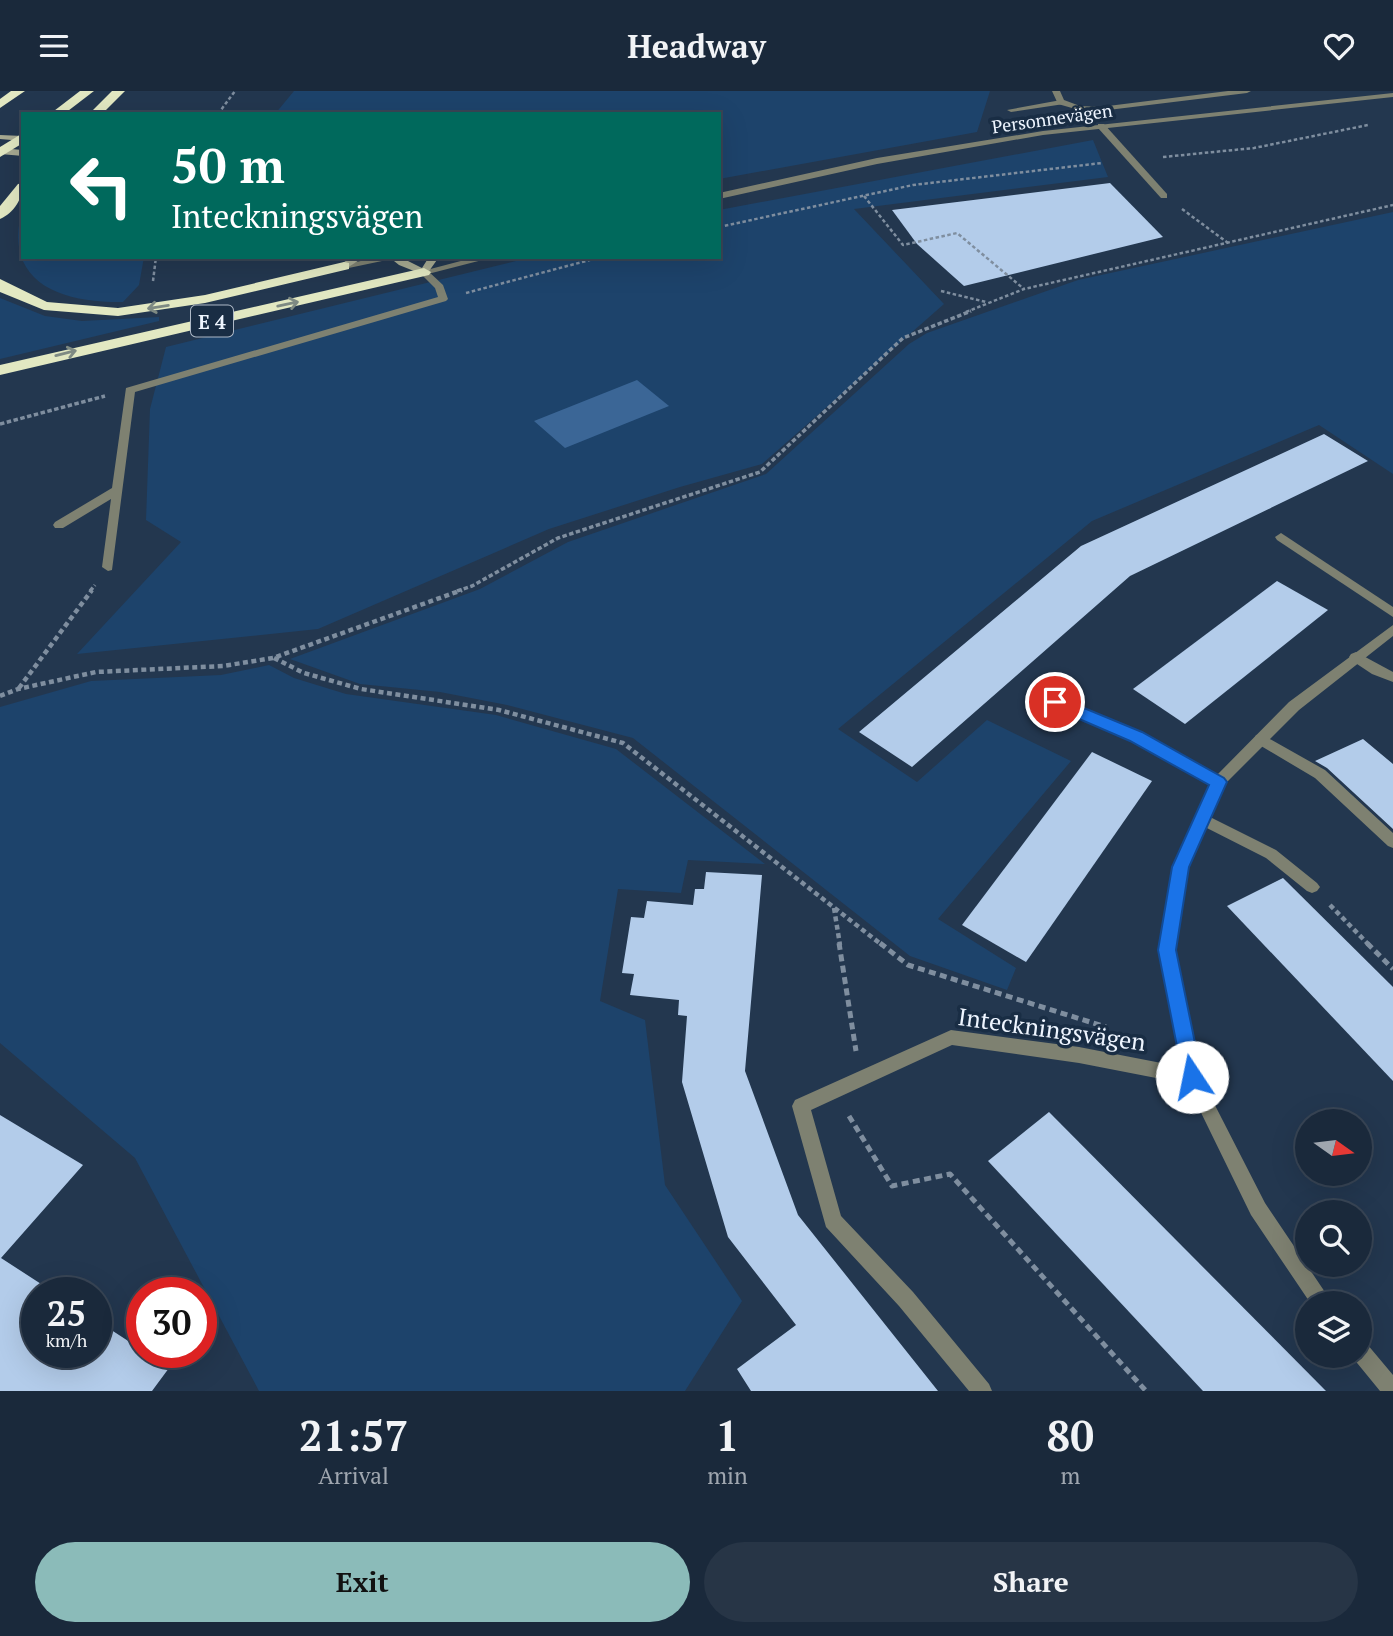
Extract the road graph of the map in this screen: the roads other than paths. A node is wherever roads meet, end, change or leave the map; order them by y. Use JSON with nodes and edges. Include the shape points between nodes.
{"nodes":[{"id":1,"x":19,"y":91,"type":"edge"},
{"id":2,"x":88,"y":91,"type":"edge"},
{"id":3,"x":119,"y":91,"type":"edge"},
{"id":4,"x":1056,"y":91,"type":"edge"},
{"id":5,"x":1247,"y":91,"type":"edge"},
{"id":6,"x":1393,"y":95,"type":"edge"},
{"id":7,"x":1061,"y":102,"type":"junction"},
{"id":8,"x":0,"y":103,"type":"edge"},
{"id":9,"x":1011,"y":110,"type":"dead end"},
{"id":10,"x":59,"y":112,"type":"edge"},
{"id":11,"x":97,"y":112,"type":"edge"},
{"id":12,"x":1101,"y":127,"type":"junction"},
{"id":13,"x":0,"y":137,"type":"edge"},
{"id":14,"x":21,"y":138,"type":"edge"},
{"id":15,"x":21,"y":139,"type":"edge"},
{"id":16,"x":0,"y":152,"type":"edge"},
{"id":17,"x":21,"y":153,"type":"edge"},
{"id":18,"x":21,"y":189,"type":"edge"},
{"id":19,"x":721,"y":196,"type":"edge"},
{"id":20,"x":1164,"y":196,"type":"road end"},
{"id":21,"x":0,"y":215,"type":"edge"},
{"id":22,"x":356,"y":259,"type":"edge"},
{"id":23,"x":384,"y":259,"type":"edge"},
{"id":24,"x":399,"y":259,"type":"edge"},
{"id":25,"x":433,"y":259,"type":"edge"},
{"id":26,"x":480,"y":259,"type":"edge"},
{"id":27,"x":344,"y":266,"type":"junction"},
{"id":28,"x":424,"y":272,"type":"junction"},
{"id":29,"x":0,"y":283,"type":"edge"},
{"id":30,"x":0,"y":370,"type":"edge"},
{"id":31,"x":118,"y":489,"type":"junction"},
{"id":32,"x":59,"y":525,"type":"dead end"},
{"id":33,"x":1281,"y":537,"type":"dead end"},
{"id":34,"x":108,"y":567,"type":"road end"},
{"id":35,"x":1393,"y":613,"type":"edge"},
{"id":36,"x":1393,"y":629,"type":"edge"},
{"id":37,"x":1356,"y":657,"type":"junction"},
{"id":38,"x":1393,"y":677,"type":"edge"},
{"id":39,"x":1055,"y":702,"type":"dead end"},
{"id":40,"x":1261,"y":739,"type":"junction"},
{"id":41,"x":1218,"y":782,"type":"junction"},
{"id":42,"x":1202,"y":819,"type":"junction"},
{"id":43,"x":1393,"y":842,"type":"edge"},
{"id":44,"x":1312,"y":887,"type":"road end"},
{"id":45,"x":1192,"y":1077,"type":"junction"},
{"id":46,"x":1314,"y":1291,"type":"edge"},
{"id":47,"x":1372,"y":1366,"type":"edge"},
{"id":48,"x":982,"y":1391,"type":"edge"},
{"id":49,"x":1393,"y":1391,"type":"edge"}],
"edges":[{"from":1,"to":8,"type":"highway"},
{"from":2,"to":10,"type":"highway"},
{"from":3,"to":11,"type":"highway"},
{"from":4,"to":7,"type":"street","name":"Personnevägen"},
{"from":5,"to":7,"type":"street","name":"Personnevägen","via":[[1100,109]]},
{"from":6,"to":12,"type":"street","name":"Personnevägen"},
{"from":7,"to":9,"type":"street"},
{"from":12,"to":19,"type":"street","name":"Personnevägen","via":[[877,161]]},
{"from":12,"to":20,"type":"street"},
{"from":13,"to":14,"type":"main road"},
{"from":15,"to":16,"type":"highway"},
{"from":16,"to":17,"type":"main road"},
{"from":18,"to":21,"type":"highway"},
{"from":22,"to":27,"type":"main road"},
{"from":23,"to":27,"type":"street"},
{"from":24,"to":28,"type":"main road"},
{"from":25,"to":28,"type":"main road"},
{"from":26,"to":28,"type":"street"},
{"from":27,"to":29,"type":"highway","one_way":true,"via":[[205,299],[118,312],[44,306]]},
{"from":30,"to":28,"type":"highway","number":"E 4","one_way":true},
{"from":28,"to":31,"type":"street","via":[[440,288],[443,299],[130,390]]},
{"from":31,"to":32,"type":"street"},
{"from":31,"to":34,"type":"street"},
{"from":33,"to":35,"type":"street"},
{"from":36,"to":37,"type":"street"},
{"from":37,"to":38,"type":"street"},
{"from":37,"to":40,"type":"street"},
{"from":39,"to":41,"type":"street","via":[[1136,737]]},
{"from":40,"to":41,"type":"street"},
{"from":40,"to":43,"type":"street","via":[[1320,774]]},
{"from":41,"to":42,"type":"street"},
{"from":42,"to":44,"type":"street","via":[[1271,854]]},
{"from":42,"to":45,"type":"street","via":[[1181,867],[1167,950]]},
{"from":45,"to":46,"type":"street","via":[[1258,1209]]},
{"from":45,"to":48,"type":"street","name":"Inteckningsvägen","via":[[951,1037],[800,1106],[833,1220]]},
{"from":47,"to":49,"type":"street"}]}
